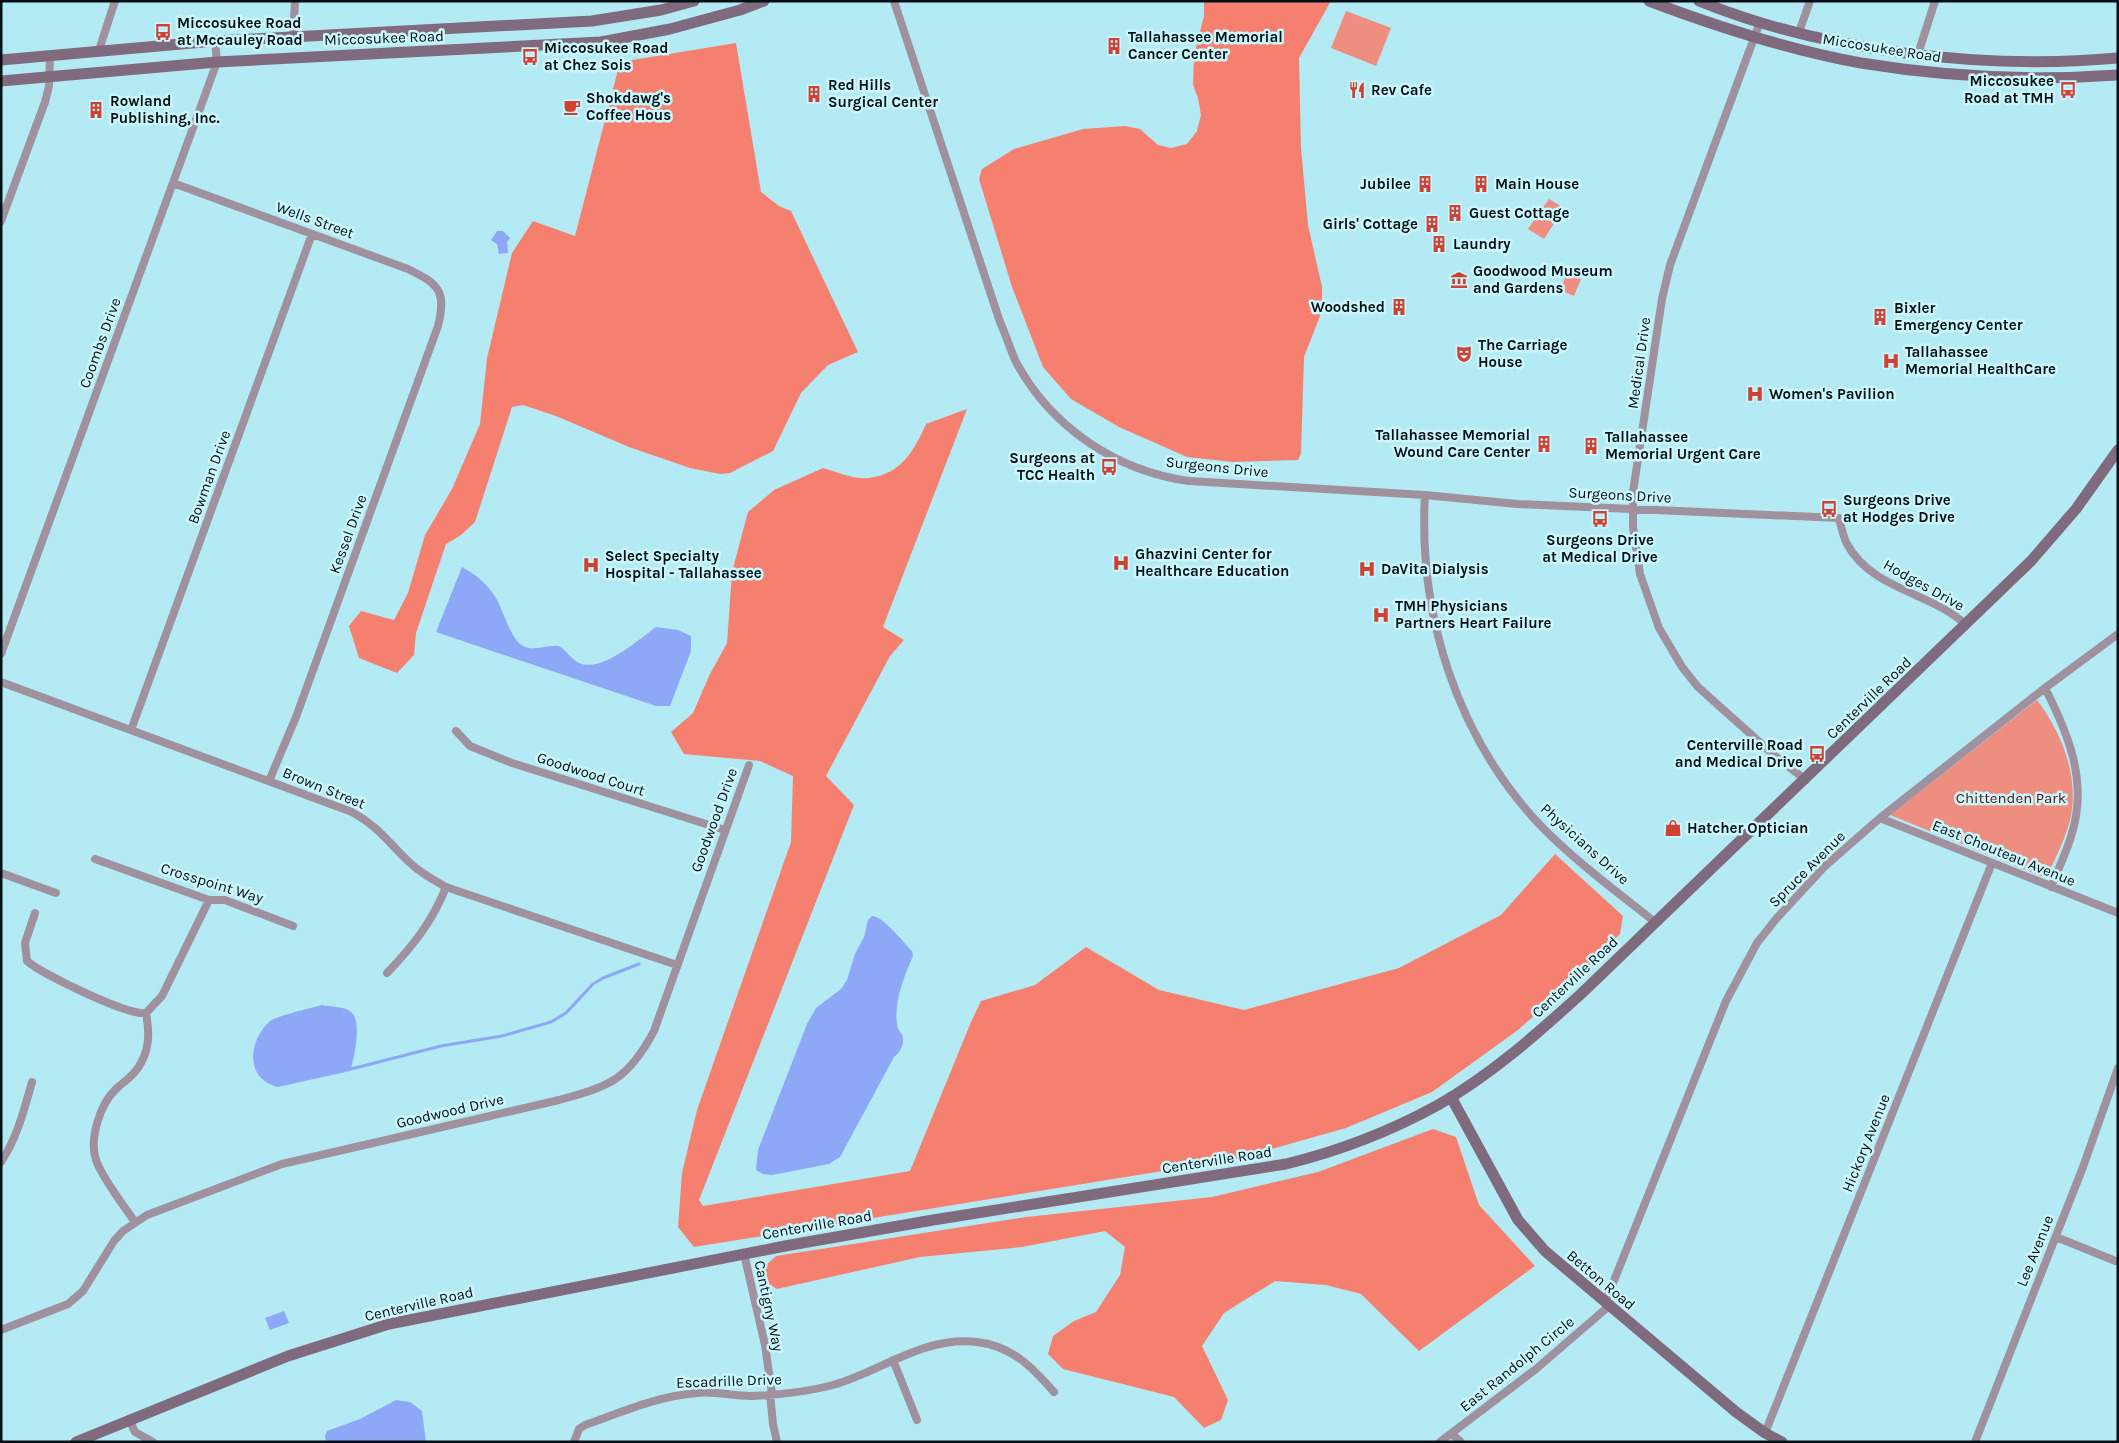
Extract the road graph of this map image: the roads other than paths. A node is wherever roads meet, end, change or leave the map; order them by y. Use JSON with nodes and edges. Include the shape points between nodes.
{"nodes":[{"id":1,"x":116,"y":1,"type":"edge"},
{"id":2,"x":295,"y":1,"type":"edge"},
{"id":3,"x":694,"y":1,"type":"edge"},
{"id":4,"x":764,"y":1,"type":"edge"},
{"id":5,"x":894,"y":1,"type":"edge"},
{"id":6,"x":1649,"y":1,"type":"edge"},
{"id":7,"x":1699,"y":1,"type":"edge"},
{"id":8,"x":1810,"y":1,"type":"edge"},
{"id":9,"x":1935,"y":1,"type":"edge"},
{"id":10,"x":574,"y":22,"type":"junction"},
{"id":11,"x":1760,"y":22,"type":"junction"},
{"id":12,"x":1799,"y":32,"type":"junction"},
{"id":13,"x":293,"y":36,"type":"junction"},
{"id":14,"x":1755,"y":37,"type":"junction"},
{"id":15,"x":215,"y":41,"type":"junction"},
{"id":16,"x":574,"y":44,"type":"junction"},
{"id":17,"x":99,"y":50,"type":"junction"},
{"id":18,"x":1918,"y":54,"type":"junction"},
{"id":19,"x":50,"y":55,"type":"junction"},
{"id":20,"x":1838,"y":58,"type":"junction"},
{"id":21,"x":2118,"y":58,"type":"edge"},
{"id":22,"x":1,"y":60,"type":"edge"},
{"id":23,"x":217,"y":62,"type":"junction"},
{"id":24,"x":2118,"y":75,"type":"edge"},
{"id":25,"x":50,"y":76,"type":"junction"},
{"id":26,"x":1,"y":81,"type":"edge"},
{"id":27,"x":173,"y":183,"type":"junction"},
{"id":28,"x":1,"y":220,"type":"edge"},
{"id":29,"x":312,"y":234,"type":"junction"},
{"id":30,"x":440,"y":294,"type":"joint"},
{"id":31,"x":2118,"y":450,"type":"edge"},
{"id":32,"x":1425,"y":495,"type":"junction"},
{"id":33,"x":1633,"y":509,"type":"junction"},
{"id":34,"x":1839,"y":518,"type":"joint"},
{"id":35,"x":1966,"y":625,"type":"junction"},
{"id":36,"x":2118,"y":634,"type":"edge"},
{"id":37,"x":1,"y":654,"type":"edge"},
{"id":38,"x":1,"y":682,"type":"edge"},
{"id":39,"x":2045,"y":688,"type":"junction"},
{"id":40,"x":131,"y":730,"type":"junction"},
{"id":41,"x":456,"y":731,"type":"dead end"},
{"id":42,"x":749,"y":765,"type":"dead end"},
{"id":43,"x":1806,"y":780,"type":"junction"},
{"id":44,"x":269,"y":781,"type":"junction"},
{"id":45,"x":1880,"y":818,"type":"junction"},
{"id":46,"x":725,"y":830,"type":"junction"},
{"id":47,"x":95,"y":859,"type":"dead end"},
{"id":48,"x":1992,"y":863,"type":"junction"},
{"id":49,"x":1,"y":873,"type":"edge"},
{"id":50,"x":446,"y":887,"type":"junction"},
{"id":51,"x":2051,"y":887,"type":"junction"},
{"id":52,"x":56,"y":893,"type":"dead end"},
{"id":53,"x":209,"y":900,"type":"junction"},
{"id":54,"x":35,"y":913,"type":"dead end"},
{"id":55,"x":2118,"y":913,"type":"edge"},
{"id":56,"x":1656,"y":922,"type":"junction"},
{"id":57,"x":293,"y":926,"type":"dead end"},
{"id":58,"x":677,"y":965,"type":"junction"},
{"id":59,"x":387,"y":973,"type":"dead end"},
{"id":60,"x":146,"y":1012,"type":"junction"},
{"id":61,"x":2118,"y":1068,"type":"edge"},
{"id":62,"x":32,"y":1082,"type":"dead end"},
{"id":63,"x":1451,"y":1097,"type":"junction"},
{"id":64,"x":1,"y":1162,"type":"edge"},
{"id":65,"x":135,"y":1222,"type":"junction"},
{"id":66,"x":2056,"y":1237,"type":"junction"},
{"id":67,"x":744,"y":1254,"type":"junction"},
{"id":68,"x":2118,"y":1262,"type":"edge"},
{"id":69,"x":1607,"y":1304,"type":"junction"},
{"id":70,"x":1,"y":1330,"type":"edge"},
{"id":71,"x":894,"y":1360,"type":"junction"},
{"id":72,"x":1054,"y":1392,"type":"dead end"},
{"id":73,"x":771,"y":1394,"type":"junction"},
{"id":74,"x":129,"y":1420,"type":"junction"},
{"id":75,"x":917,"y":1420,"type":"dead end"},
{"id":76,"x":1765,"y":1433,"type":"junction"},
{"id":77,"x":1452,"y":1434,"type":"junction"},
{"id":78,"x":76,"y":1442,"type":"edge"},
{"id":79,"x":154,"y":1442,"type":"edge"},
{"id":80,"x":574,"y":1442,"type":"edge"},
{"id":81,"x":777,"y":1442,"type":"edge"},
{"id":82,"x":1440,"y":1442,"type":"edge"},
{"id":83,"x":1461,"y":1442,"type":"edge"},
{"id":84,"x":1782,"y":1442,"type":"edge"},
{"id":85,"x":1974,"y":1442,"type":"edge"}],
"edges":[{"from":1,"to":17,"type":"street"},
{"from":2,"to":13,"type":"street"},
{"from":3,"to":10,"type":"street","name":"Miccosukee Road","via":[[626,16]]},
{"from":4,"to":16,"type":"street","name":"Miccosukee Road","via":[[670,29]]},
{"from":5,"to":32,"type":"street","name":"Surgeons Drive","via":[[1016,361],[1031,386],[1065,424],[1121,462],[1170,478]]},
{"from":6,"to":14,"type":"street","name":"Miccosukee Road"},
{"from":7,"to":11,"type":"street","name":"Miccosukee Road"},
{"from":8,"to":12,"type":"street"},
{"from":9,"to":18,"type":"street"},
{"from":10,"to":13,"type":"street","name":"Miccosukee Road"},
{"from":10,"to":16,"type":"street"},
{"from":11,"to":12,"type":"street","name":"Miccosukee Road"},
{"from":11,"to":14,"type":"street","name":"Medical Drive"},
{"from":12,"to":18,"type":"street","name":"Miccosukee Road"},
{"from":13,"to":15,"type":"street","name":"Miccosukee Road"},
{"from":14,"to":20,"type":"street","name":"Miccosukee Road"},
{"from":14,"to":33,"type":"street","name":"Medical Drive","via":[[1670,265],[1655,343]]},
{"from":15,"to":17,"type":"street","name":"Miccosukee Road"},
{"from":15,"to":23,"type":"street","name":"Coombs Drive"},
{"from":16,"to":23,"type":"street","name":"Miccosukee Road"},
{"from":17,"to":19,"type":"street","name":"Miccosukee Road"},
{"from":18,"to":20,"type":"street","via":[[1913,60],[1904,62],[1852,54]]},
{"from":18,"to":21,"type":"street","name":"Miccosukee Road","via":[[2014,62]]},
{"from":19,"to":22,"type":"street","name":"Miccosukee Road"},
{"from":19,"to":25,"type":"street"},
{"from":20,"to":24,"type":"street","name":"Miccosukee Road","via":[[1924,72],[1996,77]]},
{"from":23,"to":25,"type":"street","name":"Miccosukee Road"},
{"from":23,"to":27,"type":"street","name":"Coombs Drive"},
{"from":25,"to":26,"type":"street","name":"Miccosukee Road"},
{"from":25,"to":28,"type":"street","via":[[45,102]]},
{"from":27,"to":29,"type":"street","name":"Wells Street"},
{"from":27,"to":37,"type":"street","name":"Coombs Drive"},
{"from":29,"to":30,"type":"street","name":"Wells Street","via":[[408,269],[434,283]]},
{"from":29,"to":40,"type":"street","name":"Bowman Drive"},
{"from":30,"to":44,"type":"street","name":"Kessel Drive","via":[[442,311],[438,326],[296,717]]},
{"from":31,"to":35,"type":"street","name":"Centerville Road","via":[[2054,536]]},
{"from":32,"to":33,"type":"street","name":"Surgeons Drive","via":[[1517,504]]},
{"from":32,"to":56,"type":"street","name":"Physicians Drive","via":[[1424,554],[1436,630],[1455,689],[1483,746],[1500,774],[1541,826]]},
{"from":33,"to":34,"type":"street","name":"Surgeons Drive"},
{"from":33,"to":43,"type":"street","name":"Medical Drive","via":[[1640,574],[1659,628],[1682,667],[1706,696]]},
{"from":34,"to":35,"type":"street","name":"Hodges Drive","via":[[1846,542],[1866,567],[1888,582],[1956,616]]},
{"from":35,"to":43,"type":"street","name":"Centerville Road"},
{"from":36,"to":39,"type":"street","name":"Spruce Avenue"},
{"from":38,"to":40,"type":"street","name":"Brown Street"},
{"from":39,"to":45,"type":"street","name":"Spruce Avenue"},
{"from":39,"to":51,"type":"street","via":[[2070,742],[2078,800],[2072,834]]},
{"from":40,"to":44,"type":"street","name":"Brown Street"},
{"from":41,"to":46,"type":"street","name":"Goodwood Court","via":[[470,746],[512,763]]},
{"from":42,"to":46,"type":"street","name":"Goodwood Drive"},
{"from":43,"to":56,"type":"street","name":"Centerville Road"},
{"from":44,"to":50,"type":"street","name":"Brown Street","via":[[344,808],[370,822],[420,872]]},
{"from":45,"to":48,"type":"street","name":"East Chouteau Avenue"},
{"from":45,"to":69,"type":"street","name":"Spruce Avenue","via":[[1797,894],[1752,951],[1726,1001]]},
{"from":46,"to":58,"type":"street","name":"Goodwood Drive"},
{"from":47,"to":53,"type":"street","name":"Crosspoint Way"},
{"from":48,"to":51,"type":"street","name":"East Chouteau Avenue"},
{"from":48,"to":76,"type":"street","name":"Hickory Avenue"},
{"from":49,"to":52,"type":"street"},
{"from":50,"to":58,"type":"street","name":"Brown Street"},
{"from":50,"to":59,"type":"street","via":[[436,912],[418,939]]},
{"from":51,"to":55,"type":"street","name":"East Chouteau Avenue"},
{"from":53,"to":57,"type":"street","name":"Crosspoint Way","via":[[225,900]]},
{"from":53,"to":60,"type":"street","via":[[162,996]]},
{"from":54,"to":60,"type":"street","via":[[25,943],[28,963],[127,1010]]},
{"from":56,"to":63,"type":"street","name":"Centerville Road","via":[[1550,1023]]},
{"from":58,"to":65,"type":"street","name":"Goodwood Drive","via":[[654,1031],[643,1050],[623,1074],[608,1083],[559,1100],[282,1164]]},
{"from":60,"to":65,"type":"street","via":[[147,1048],[134,1073],[108,1098],[96,1132],[94,1150],[99,1168]]},
{"from":61,"to":66,"type":"street","name":"Lee Avenue"},
{"from":62,"to":64,"type":"street","via":[[19,1127]]},
{"from":63,"to":67,"type":"street","name":"Centerville Road","via":[[1378,1134],[1286,1164],[933,1220]]},
{"from":63,"to":69,"type":"street","name":"Betton Road","via":[[1518,1220],[1545,1251]]},
{"from":65,"to":70,"type":"street","name":"Goodwood Drive","via":[[114,1241],[76,1299]]},
{"from":66,"to":68,"type":"street"},
{"from":66,"to":85,"type":"street","name":"Lee Avenue"},
{"from":67,"to":73,"type":"street","name":"Cantigny Way","via":[[765,1345]]},
{"from":67,"to":74,"type":"street","name":"Centerville Road","via":[[388,1324],[288,1356]]},
{"from":69,"to":76,"type":"street","name":"Betton Road"},
{"from":69,"to":77,"type":"street","name":"East Randolph Circle","via":[[1536,1369]]},
{"from":71,"to":72,"type":"street","name":"Escadrille Drive","via":[[940,1342],[978,1342],[1018,1356]]},
{"from":71,"to":73,"type":"street","name":"Escadrille Drive","via":[[832,1386]]},
{"from":71,"to":75,"type":"street"},
{"from":73,"to":80,"type":"street","name":"Escadrille Drive","via":[[699,1393],[662,1398],[584,1425]]},
{"from":73,"to":81,"type":"street","name":"Cantigny Way"},
{"from":74,"to":78,"type":"street","name":"Centerville Road"},
{"from":74,"to":79,"type":"street","via":[[136,1432]]},
{"from":76,"to":84,"type":"street","name":"Betton Road"},
{"from":77,"to":82,"type":"street","name":"East Randolph Circle"},
{"from":77,"to":83,"type":"street"}]}
